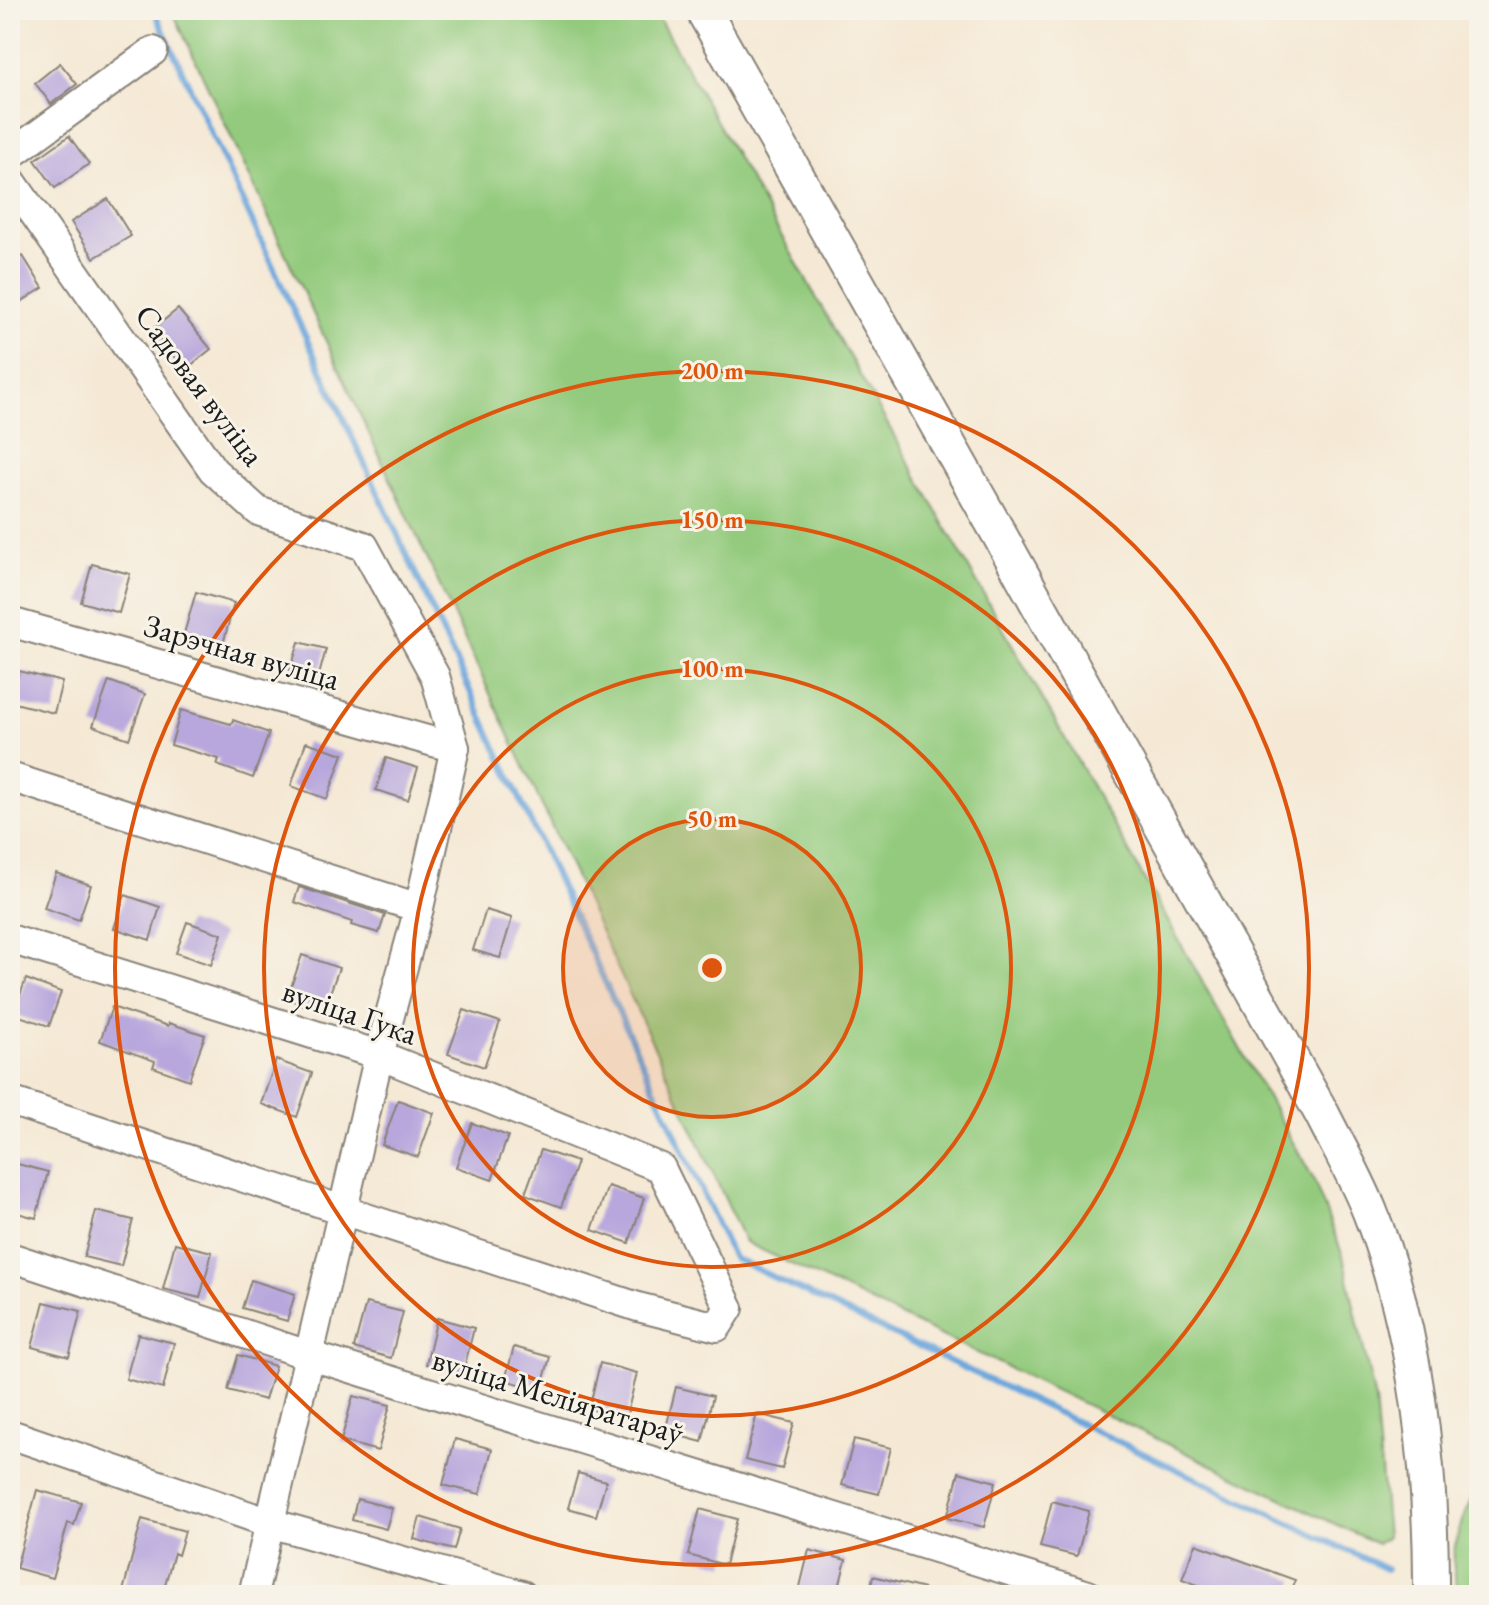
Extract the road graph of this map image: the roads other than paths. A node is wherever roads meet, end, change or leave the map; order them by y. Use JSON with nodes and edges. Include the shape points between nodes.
{"nodes":[{"id":1,"x":703,"y":10,"type":"edge"},
{"id":2,"x":153,"y":51,"type":"dead end"},
{"id":3,"x":10,"y":155,"type":"edge"},
{"id":4,"x":10,"y":179,"type":"edge"},
{"id":5,"x":10,"y":622,"type":"edge"},
{"id":6,"x":455,"y":748,"type":"junction"},
{"id":7,"x":10,"y":777,"type":"edge"},
{"id":8,"x":419,"y":908,"type":"junction"},
{"id":9,"x":10,"y":939,"type":"edge"},
{"id":10,"x":379,"y":1055,"type":"junction"},
{"id":11,"x":10,"y":1101,"type":"edge"},
{"id":12,"x":343,"y":1209,"type":"junction"},
{"id":13,"x":10,"y":1257,"type":"edge"},
{"id":14,"x":308,"y":1355,"type":"junction"},
{"id":15,"x":10,"y":1434,"type":"edge"},
{"id":16,"x":270,"y":1523,"type":"junction"},
{"id":17,"x":253,"y":1595,"type":"edge"},
{"id":18,"x":522,"y":1595,"type":"edge"},
{"id":19,"x":1088,"y":1595,"type":"edge"},
{"id":20,"x":1431,"y":1595,"type":"edge"}],
"edges":[{"from":1,"to":20,"type":"main road","via":[[1322,1114],[1370,1211],[1396,1290],[1428,1475]]},
{"from":2,"to":3,"type":"street"},
{"from":4,"to":6,"type":"street","name":"Садовая вуліца","via":[[213,470],[258,511],[364,546],[435,676]]},
{"from":5,"to":6,"type":"street","name":"Зарэчная вуліца"},
{"from":6,"to":8,"type":"street"},
{"from":7,"to":8,"type":"street"},
{"from":8,"to":10,"type":"street"},
{"from":9,"to":10,"type":"street","name":"вуліца Гука"},
{"from":10,"to":12,"type":"street"},
{"from":10,"to":12,"type":"street","name":"вуліца Гука","via":[[661,1168],[729,1308],[717,1327],[638,1307]]},
{"from":11,"to":12,"type":"street"},
{"from":12,"to":14,"type":"street"},
{"from":13,"to":14,"type":"street","name":"вуліца Меліяратараў"},
{"from":14,"to":16,"type":"street"},
{"from":14,"to":19,"type":"street","name":"вуліца Меліяратараў"},
{"from":15,"to":16,"type":"street"},
{"from":16,"to":17,"type":"street"},
{"from":16,"to":18,"type":"street"}]}
